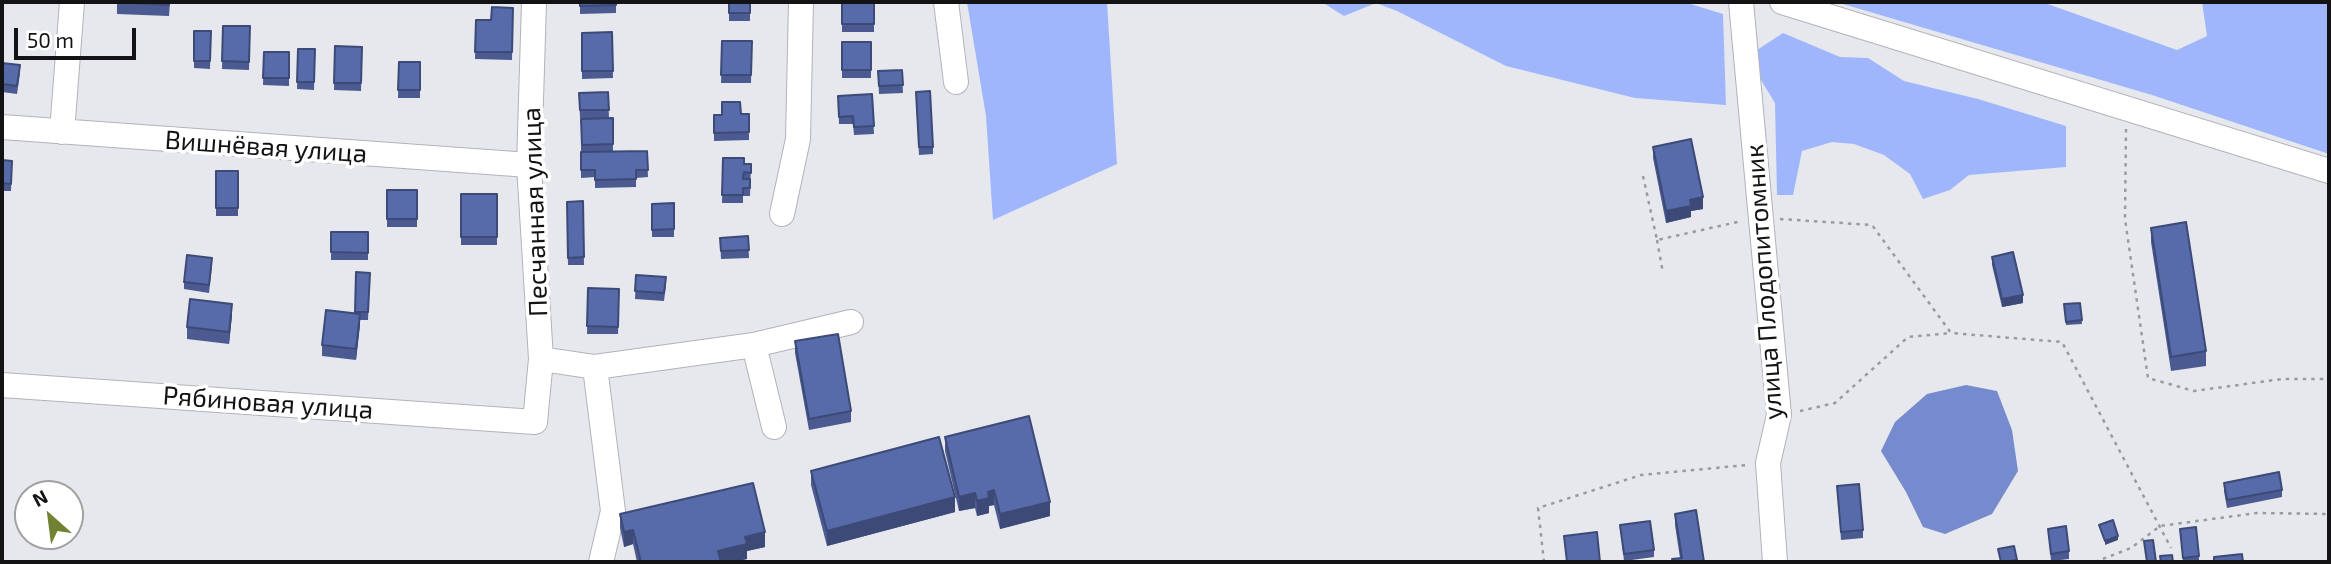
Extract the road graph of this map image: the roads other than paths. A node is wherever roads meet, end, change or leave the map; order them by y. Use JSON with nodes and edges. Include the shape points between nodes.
{"nodes":[{"id":1,"x":72,"y":2,"type":"edge"},
{"id":2,"x":534,"y":2,"type":"edge"},
{"id":3,"x":801,"y":2,"type":"edge"},
{"id":4,"x":946,"y":2,"type":"edge"},
{"id":5,"x":1741,"y":2,"type":"edge"},
{"id":6,"x":1783,"y":2,"type":"edge"},
{"id":7,"x":956,"y":82,"type":"dead end"},
{"id":8,"x":2,"y":127,"type":"edge"},
{"id":9,"x":62,"y":132,"type":"junction"},
{"id":10,"x":529,"y":165,"type":"junction"},
{"id":11,"x":2329,"y":171,"type":"edge"},
{"id":12,"x":782,"y":214,"type":"dead end"},
{"id":13,"x":851,"y":322,"type":"dead end"},
{"id":14,"x":754,"y":345,"type":"junction"},
{"id":15,"x":541,"y":359,"type":"junction"},
{"id":16,"x":595,"y":368,"type":"junction"},
{"id":17,"x":2,"y":384,"type":"edge"},
{"id":18,"x":535,"y":422,"type":"joint"},
{"id":19,"x":774,"y":427,"type":"dead end"},
{"id":20,"x":601,"y":562,"type":"edge"},
{"id":21,"x":1775,"y":562,"type":"edge"}],
"edges":[{"from":1,"to":9,"type":"street"},
{"from":2,"to":10,"type":"street","name":"Песчанная улица"},
{"from":3,"to":12,"type":"street","via":[[799,139]]},
{"from":4,"to":7,"type":"street"},
{"from":5,"to":21,"type":"street","name":"улица Плодопитомник","via":[[1779,415],[1769,463]]},
{"from":6,"to":11,"type":"street"},
{"from":8,"to":9,"type":"street","name":"Вишнёвая улица"},
{"from":9,"to":10,"type":"street","name":"Вишнёвая улица"},
{"from":10,"to":15,"type":"street","name":"Песчанная улица"},
{"from":13,"to":14,"type":"street"},
{"from":14,"to":16,"type":"street"},
{"from":14,"to":19,"type":"street"},
{"from":15,"to":16,"type":"street"},
{"from":15,"to":18,"type":"street","name":"Песчанная улица"},
{"from":16,"to":20,"type":"street","via":[[613,511]]},
{"from":17,"to":18,"type":"street","name":"Рябиновая улица"}]}
